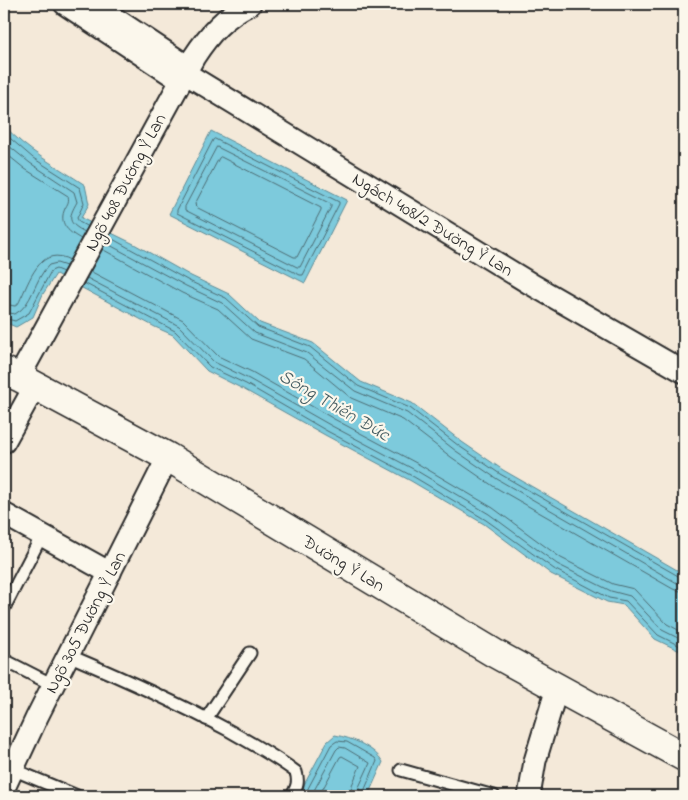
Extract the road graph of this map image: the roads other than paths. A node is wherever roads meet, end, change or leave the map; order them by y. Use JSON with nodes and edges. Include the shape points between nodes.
{"nodes":[{"id":1,"x":65,"y":4,"type":"edge"},
{"id":2,"x":93,"y":4,"type":"edge"},
{"id":3,"x":250,"y":4,"type":"edge"},
{"id":4,"x":184,"y":73,"type":"junction"},
{"id":5,"x":684,"y":372,"type":"edge"},
{"id":6,"x":20,"y":378,"type":"edge"},
{"id":7,"x":4,"y":442,"type":"edge"},
{"id":8,"x":168,"y":457,"type":"junction"},
{"id":9,"x":4,"y":514,"type":"edge"},
{"id":10,"x":42,"y":535,"type":"junction"},
{"id":11,"x":110,"y":573,"type":"junction"},
{"id":12,"x":4,"y":608,"type":"edge"},
{"id":13,"x":250,"y":653,"type":"dead end"},
{"id":14,"x":68,"y":655,"type":"junction"},
{"id":15,"x":4,"y":660,"type":"edge"},
{"id":16,"x":53,"y":685,"type":"junction"},
{"id":17,"x":557,"y":688,"type":"junction"},
{"id":18,"x":206,"y":719,"type":"junction"},
{"id":19,"x":682,"y":751,"type":"edge"},
{"id":20,"x":401,"y":770,"type":"dead end"},
{"id":21,"x":9,"y":771,"type":"edge"},
{"id":22,"x":77,"y":796,"type":"edge"},
{"id":23,"x":292,"y":796,"type":"edge"},
{"id":24,"x":494,"y":796,"type":"edge"},
{"id":25,"x":529,"y":796,"type":"edge"}],
"edges":[{"from":1,"to":4,"type":"street"},
{"from":2,"to":4,"type":"street"},
{"from":3,"to":4,"type":"street","name":"Ngõ 408 Đường Ỷ Lan","via":[[214,30]]},
{"from":4,"to":5,"type":"street","name":"Ngách 408/2 Đường Ỷ Lan","via":[[531,284]]},
{"from":4,"to":6,"type":"street","name":"Ngõ 408 Đường Ỷ Lan"},
{"from":6,"to":7,"type":"street","name":"Ngõ 408 Đường Ỷ Lan"},
{"from":6,"to":8,"type":"main road","name":"Đường Ỷ Lan"},
{"from":8,"to":11,"type":"street","name":"Ngõ 305 Đường Ỷ Lan"},
{"from":8,"to":17,"type":"main road","name":"Đường Ỷ Lan","via":[[494,654]]},
{"from":9,"to":10,"type":"street"},
{"from":10,"to":11,"type":"street"},
{"from":10,"to":12,"type":"lane"},
{"from":11,"to":14,"type":"street","name":"Ngõ 305 Đường Ỷ Lan"},
{"from":13,"to":18,"type":"lane"},
{"from":14,"to":16,"type":"street","name":"Ngõ 305 Đường Ỷ Lan"},
{"from":14,"to":18,"type":"lane"},
{"from":15,"to":16,"type":"lane"},
{"from":16,"to":21,"type":"street","name":"Ngõ 305 Đường Ỷ Lan"},
{"from":17,"to":19,"type":"main road","name":"Đường Ỷ Lan"},
{"from":17,"to":25,"type":"street","via":[[535,761]]},
{"from":18,"to":23,"type":"lane","via":[[296,772],[297,786]]},
{"from":20,"to":24,"type":"lane"},
{"from":21,"to":22,"type":"lane"}]}
